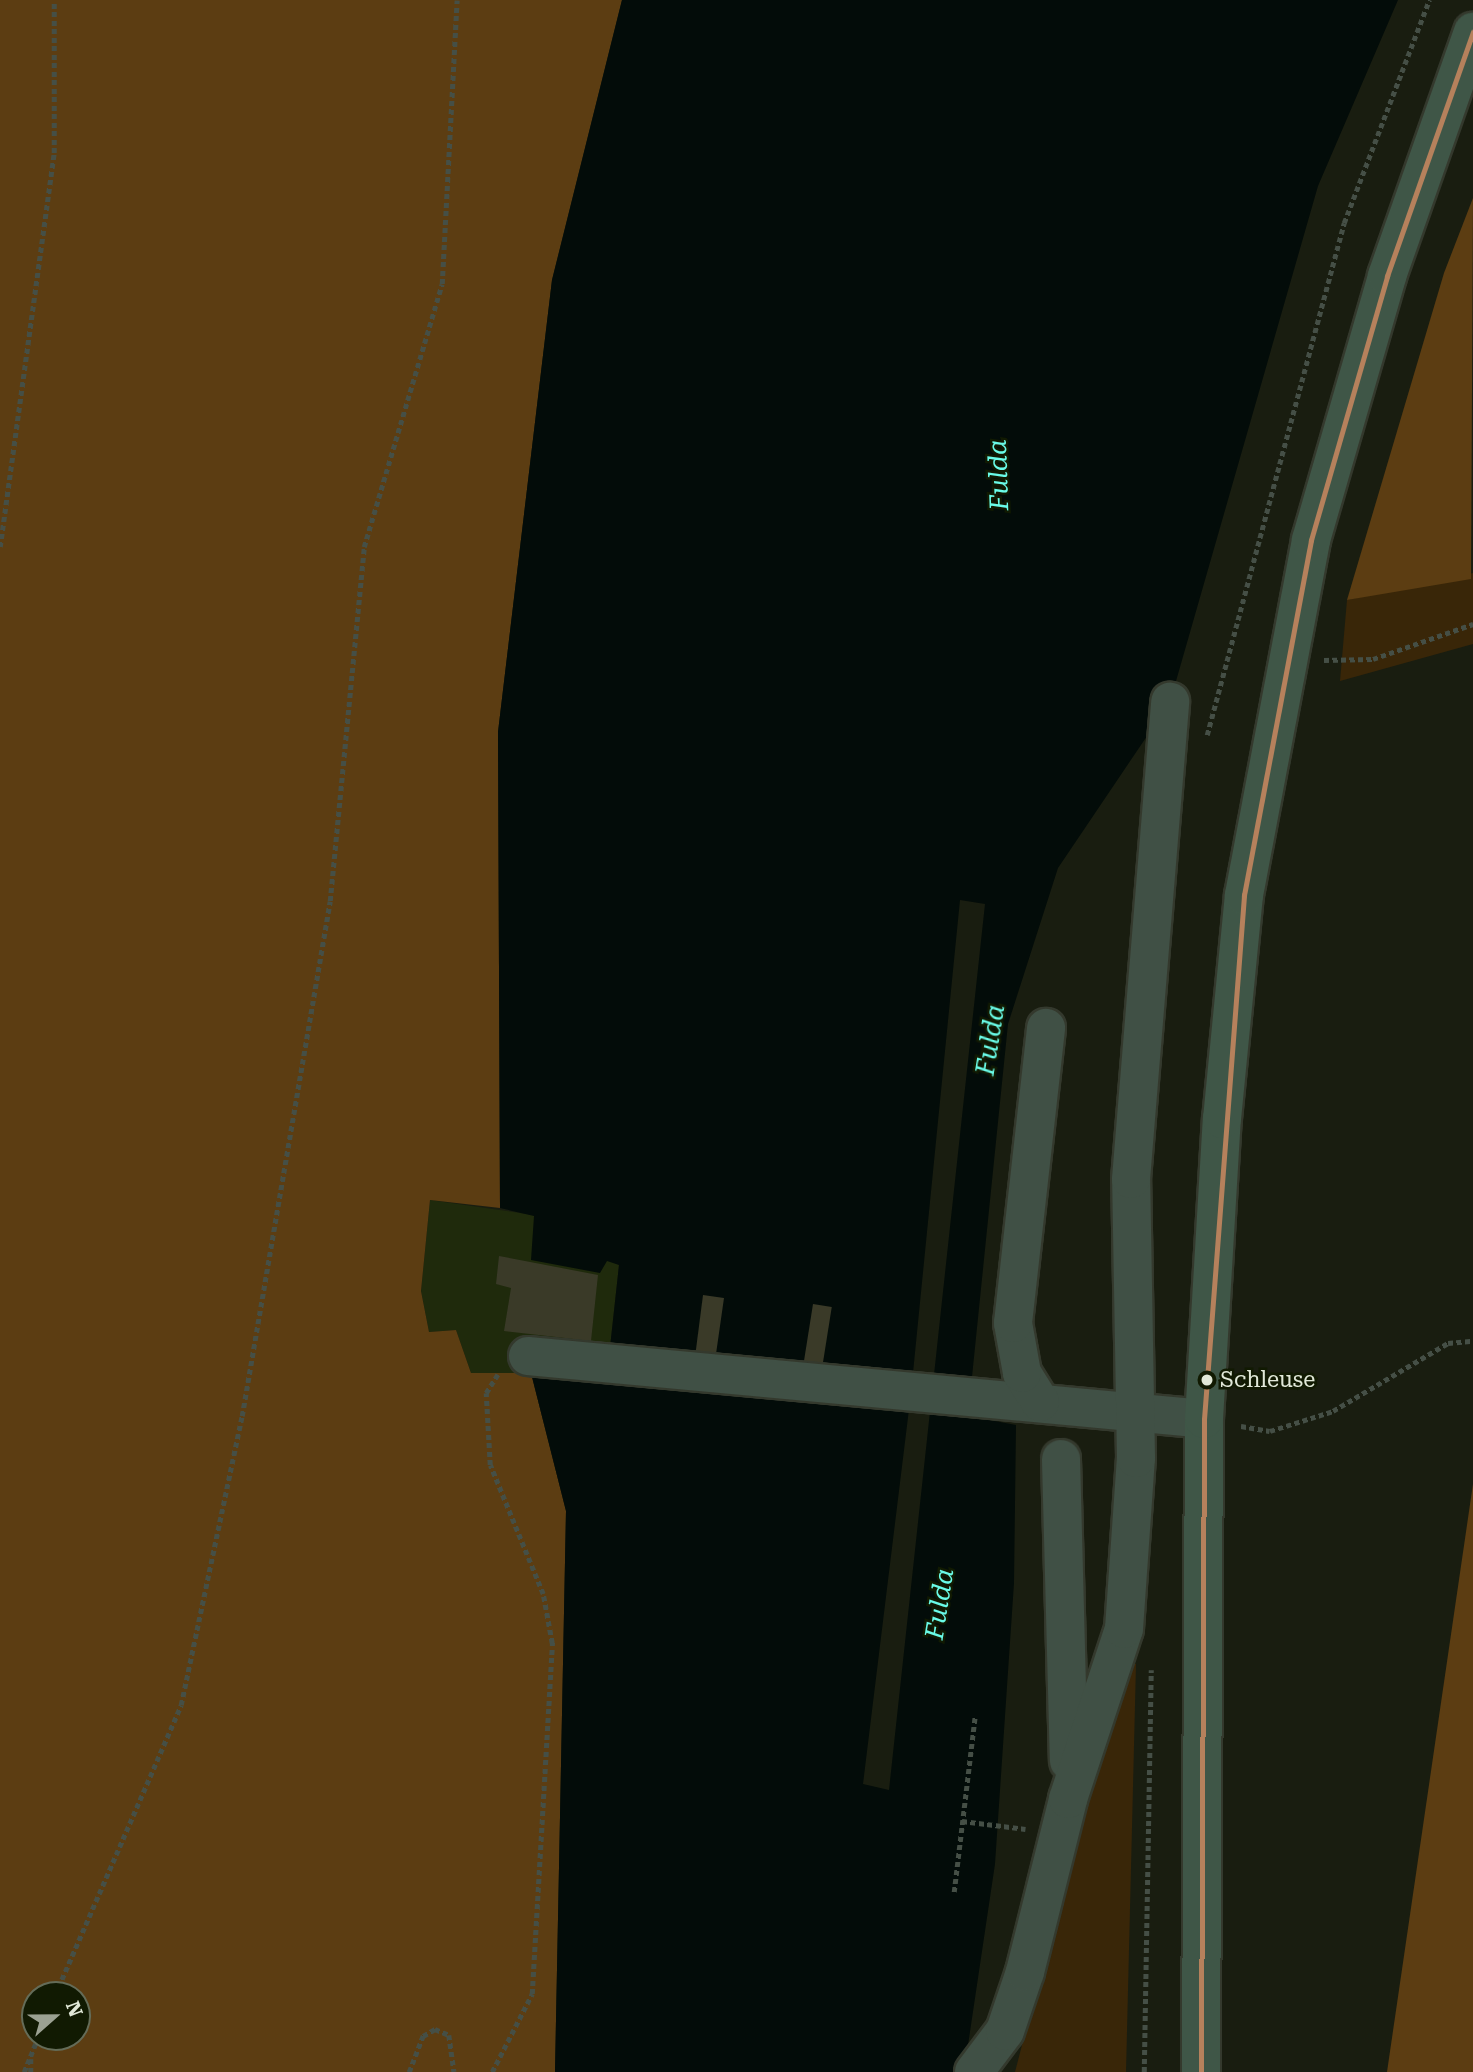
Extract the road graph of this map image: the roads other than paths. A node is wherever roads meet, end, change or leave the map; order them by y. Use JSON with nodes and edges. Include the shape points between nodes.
{"nodes":[{"id":1,"x":1473,"y":32,"type":"edge"},
{"id":2,"x":1170,"y":702,"type":"dead end"},
{"id":3,"x":1046,"y":1028,"type":"dead end"},
{"id":4,"x":528,"y":1356,"type":"road end"},
{"id":5,"x":1040,"y":1402,"type":"junction"},
{"id":6,"x":1135,"y":1413,"type":"junction"},
{"id":7,"x":1204,"y":1419,"type":"junction"},
{"id":8,"x":1061,"y":1459,"type":"dead end"},
{"id":9,"x":1068,"y":1800,"type":"junction"},
{"id":10,"x":974,"y":2072,"type":"edge"},
{"id":11,"x":1201,"y":2072,"type":"edge"}],
"edges":[{"from":1,"to":7,"type":"main road","via":[[1347,408],[1287,649],[1261,783],[1231,1007]]},
{"from":2,"to":6,"type":"lane","via":[[1130,1178]]},
{"from":3,"to":5,"type":"lane","via":[[1013,1323],[1022,1373]]},
{"from":4,"to":5,"type":"lane","via":[[996,1402]]},
{"from":5,"to":6,"type":"lane"},
{"from":6,"to":7,"type":"lane"},
{"from":6,"to":9,"type":"lane","via":[[1124,1629]]},
{"from":7,"to":11,"type":"main road"},
{"from":8,"to":9,"type":"lane","via":[[1072,1685]]},
{"from":9,"to":10,"type":"lane","via":[[1005,2031]]}]}
